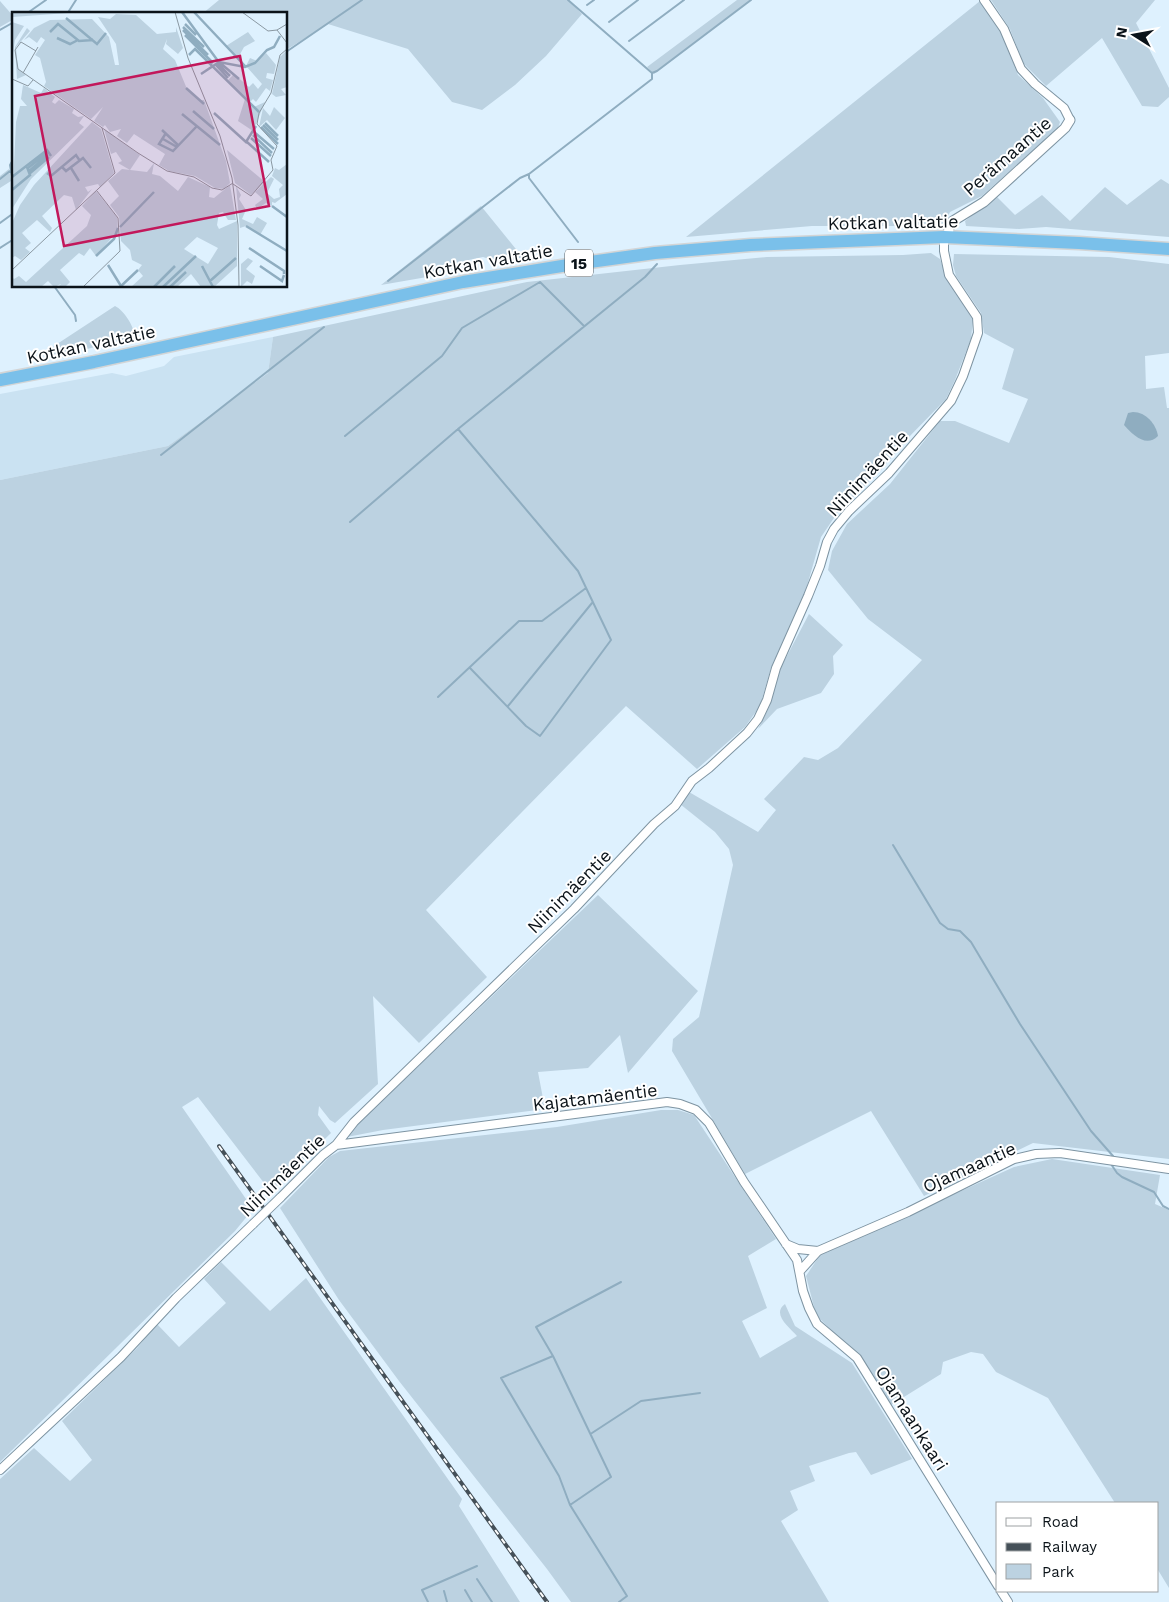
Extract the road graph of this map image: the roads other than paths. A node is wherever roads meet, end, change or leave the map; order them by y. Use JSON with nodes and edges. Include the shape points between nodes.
{"nodes":[{"id":1,"x":984,"y":0,"type":"edge"},
{"id":2,"x":1070,"y":120,"type":"joint"},
{"id":3,"x":946,"y":238,"type":"junction"},
{"id":4,"x":1169,"y":249,"type":"edge"},
{"id":5,"x":0,"y":380,"type":"edge"},
{"id":6,"x":336,"y":1145,"type":"junction"},
{"id":7,"x":1169,"y":1169,"type":"edge"},
{"id":8,"x":785,"y":1243,"type":"junction"},
{"id":9,"x":818,"y":1251,"type":"junction"},
{"id":10,"x":800,"y":1271,"type":"junction"},
{"id":11,"x":0,"y":1470,"type":"edge"},
{"id":12,"x":996,"y":1583,"type":"edge"}],
"edges":[{"from":1,"to":2,"type":"street","name":"Perämaantie","via":[[1004,29],[1021,69],[1064,108]]},
{"from":2,"to":3,"type":"street","name":"Perämaantie","via":[[984,202],[953,220]]},
{"from":3,"to":4,"type":"highway","name":"Kotkan valtatie","number":"15"},
{"from":3,"to":5,"type":"highway","name":"Kotkan valtatie","number":"15","via":[[751,245],[568,265],[463,282]]},
{"from":3,"to":6,"type":"street","name":"Niinimäentie","via":[[944,251],[950,275],[977,317],[978,333],[963,376],[951,401],[889,473],[834,529],[758,719],[747,733],[692,781],[675,806],[574,909],[354,1122]]},
{"from":6,"to":8,"type":"street","name":"Kajatamäentie","via":[[667,1102],[680,1104],[696,1110],[710,1123]]},
{"from":6,"to":11,"type":"street","name":"Niinimäentie","bridge":true,"via":[[176,1298],[121,1357]]},
{"from":7,"to":9,"type":"street","name":"Ojamaantie","via":[[1060,1153],[1014,1159],[908,1212]]},
{"from":8,"to":9,"type":"street","via":[[798,1249]]},
{"from":8,"to":10,"type":"street","name":"Kajatamäentie","via":[[797,1260]]},
{"from":9,"to":10,"type":"street","name":"Ojamaantie"},
{"from":10,"to":12,"type":"street","name":"Ojamaankaari","via":[[806,1301],[817,1324],[857,1358]]}]}
